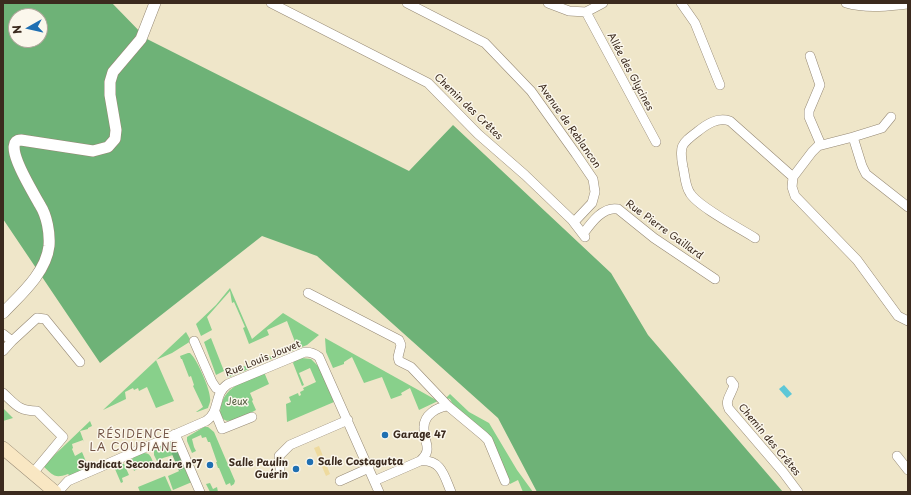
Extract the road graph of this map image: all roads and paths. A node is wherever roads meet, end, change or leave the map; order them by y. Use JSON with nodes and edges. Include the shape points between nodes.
{"nodes":[{"id":1,"x":156,"y":3,"type":"edge"},
{"id":2,"x":270,"y":3,"type":"edge"},
{"id":3,"x":407,"y":3,"type":"edge"},
{"id":4,"x":548,"y":3,"type":"edge"},
{"id":5,"x":603,"y":3,"type":"edge"},
{"id":6,"x":681,"y":3,"type":"edge"},
{"id":7,"x":846,"y":3,"type":"edge"},
{"id":8,"x":908,"y":4,"type":"edge"},
{"id":9,"x":586,"y":12,"type":"junction"},
{"id":10,"x":810,"y":56,"type":"dead end"},
{"id":11,"x":720,"y":85,"type":"dead end"},
{"id":12,"x":890,"y":117,"type":"dead end"},
{"id":13,"x":853,"y":137,"type":"junction"},
{"id":14,"x":656,"y":142,"type":"dead end"},
{"id":15,"x":820,"y":145,"type":"junction"},
{"id":16,"x":793,"y":177,"type":"junction"},
{"id":17,"x":908,"y":207,"type":"edge"},
{"id":18,"x":574,"y":222,"type":"junction"},
{"id":19,"x":584,"y":235,"type":"joint"},
{"id":20,"x":755,"y":238,"type":"dead end"},
{"id":21,"x":715,"y":279,"type":"dead end"},
{"id":22,"x":308,"y":293,"type":"dead end"},
{"id":23,"x":3,"y":313,"type":"edge"},
{"id":24,"x":908,"y":321,"type":"edge"},
{"id":25,"x":3,"y":334,"type":"edge"},
{"id":26,"x":12,"y":341,"type":"junction"},
{"id":27,"x":194,"y":341,"type":"dead end"},
{"id":28,"x":3,"y":351,"type":"edge"},
{"id":29,"x":80,"y":362,"type":"dead end"},
{"id":30,"x":731,"y":381,"type":"dead end"},
{"id":31,"x":220,"y":390,"type":"junction"},
{"id":32,"x":3,"y":393,"type":"edge"},
{"id":33,"x":448,"y":406,"type":"junction"},
{"id":34,"x":215,"y":412,"type":"junction"},
{"id":35,"x":252,"y":417,"type":"dead end"},
{"id":36,"x":348,"y":420,"type":"junction"},
{"id":37,"x":175,"y":434,"type":"junction"},
{"id":38,"x":3,"y":448,"type":"edge"},
{"id":39,"x":897,"y":456,"type":"dead end"},
{"id":40,"x":420,"y":461,"type":"junction"},
{"id":41,"x":369,"y":468,"type":"junction"},
{"id":42,"x":280,"y":469,"type":"dead end"},
{"id":43,"x":908,"y":470,"type":"edge"},
{"id":44,"x":33,"y":473,"type":"junction"},
{"id":45,"x":340,"y":481,"type":"dead end"},
{"id":46,"x":374,"y":481,"type":"junction"},
{"id":47,"x":505,"y":481,"type":"dead end"},
{"id":48,"x":56,"y":492,"type":"edge"},
{"id":49,"x":200,"y":492,"type":"edge"},
{"id":50,"x":379,"y":492,"type":"edge"},
{"id":51,"x":451,"y":492,"type":"edge"},
{"id":52,"x":798,"y":492,"type":"edge"}],
"edges":[{"from":1,"to":23,"type":"street","via":[[141,39],[113,72],[110,95],[116,130],[115,139],[108,147],[93,151],[15,140],[8,142],[5,147],[7,163],[41,206],[48,227],[49,247],[35,278]]},
{"from":2,"to":18,"type":"street","name":"Chemin des Crêtes","via":[[428,82],[478,134]]},
{"from":3,"to":18,"type":"street","name":"Avenue de Reblancon","via":[[485,43],[531,91],[593,179],[595,192],[592,203]]},
{"from":4,"to":9,"type":"street"},
{"from":5,"to":9,"type":"street"},
{"from":6,"to":11,"type":"street","via":[[695,23]]},
{"from":7,"to":8,"type":"street","via":[[870,7]]},
{"from":9,"to":14,"type":"street","name":"Allée des Glycines"},
{"from":10,"to":15,"type":"street","via":[[820,84],[809,117]]},
{"from":12,"to":13,"type":"street","via":[[882,128]]},
{"from":13,"to":15,"type":"street"},
{"from":13,"to":17,"type":"street","via":[[866,174]]},
{"from":15,"to":16,"type":"street"},
{"from":16,"to":20,"type":"street","via":[[730,121],[719,119],[710,122],[682,144],[681,158],[688,190],[692,196]]},
{"from":16,"to":24,"type":"street","via":[[792,187],[795,196],[857,260],[898,316]]},
{"from":18,"to":19,"type":"street","name":"Chemin des Crêtes"},
{"from":19,"to":21,"type":"street","name":"Rue Pierre Gaillard","via":[[603,212],[618,209],[654,238]]},
{"from":22,"to":33,"type":"street","via":[[398,340],[401,345],[399,361],[411,367]]},
{"from":25,"to":26,"type":"street"},
{"from":26,"to":28,"type":"street"},
{"from":26,"to":29,"type":"street","via":[[38,318],[45,319]]},
{"from":27,"to":31,"type":"street","via":[[212,382]]},
{"from":30,"to":52,"type":"street","name":"Chemin des Crêtes","via":[[734,385],[726,404],[729,409],[784,472]]},
{"from":31,"to":34,"type":"street","name":"Rue Louis Jouvet"},
{"from":31,"to":36,"type":"street","name":"Rue Louis Jouvet","via":[[228,384],[304,352],[312,353],[319,358]]},
{"from":32,"to":44,"type":"street","via":[[21,409],[37,411],[63,437]]},
{"from":33,"to":40,"type":"street","via":[[434,410],[424,423],[428,445],[425,456]]},
{"from":33,"to":47,"type":"street","via":[[488,440]]},
{"from":34,"to":35,"type":"street","via":[[222,429]]},
{"from":34,"to":37,"type":"street","via":[[206,421]]},
{"from":36,"to":41,"type":"street","name":"Rue Louis Jouvet"},
{"from":36,"to":42,"type":"street","via":[[290,445],[279,456]]},
{"from":37,"to":48,"type":"street","via":[[68,481]]},
{"from":37,"to":49,"type":"street"},
{"from":38,"to":44,"type":"main road"},
{"from":39,"to":43,"type":"street"},
{"from":40,"to":46,"type":"street"},
{"from":40,"to":51,"type":"street","via":[[437,465]]},
{"from":41,"to":45,"type":"street"},
{"from":41,"to":46,"type":"street","name":"Rue Louis Jouvet"},
{"from":44,"to":48,"type":"main road"},
{"from":46,"to":50,"type":"street","name":"Rue Louis Jouvet"}]}
